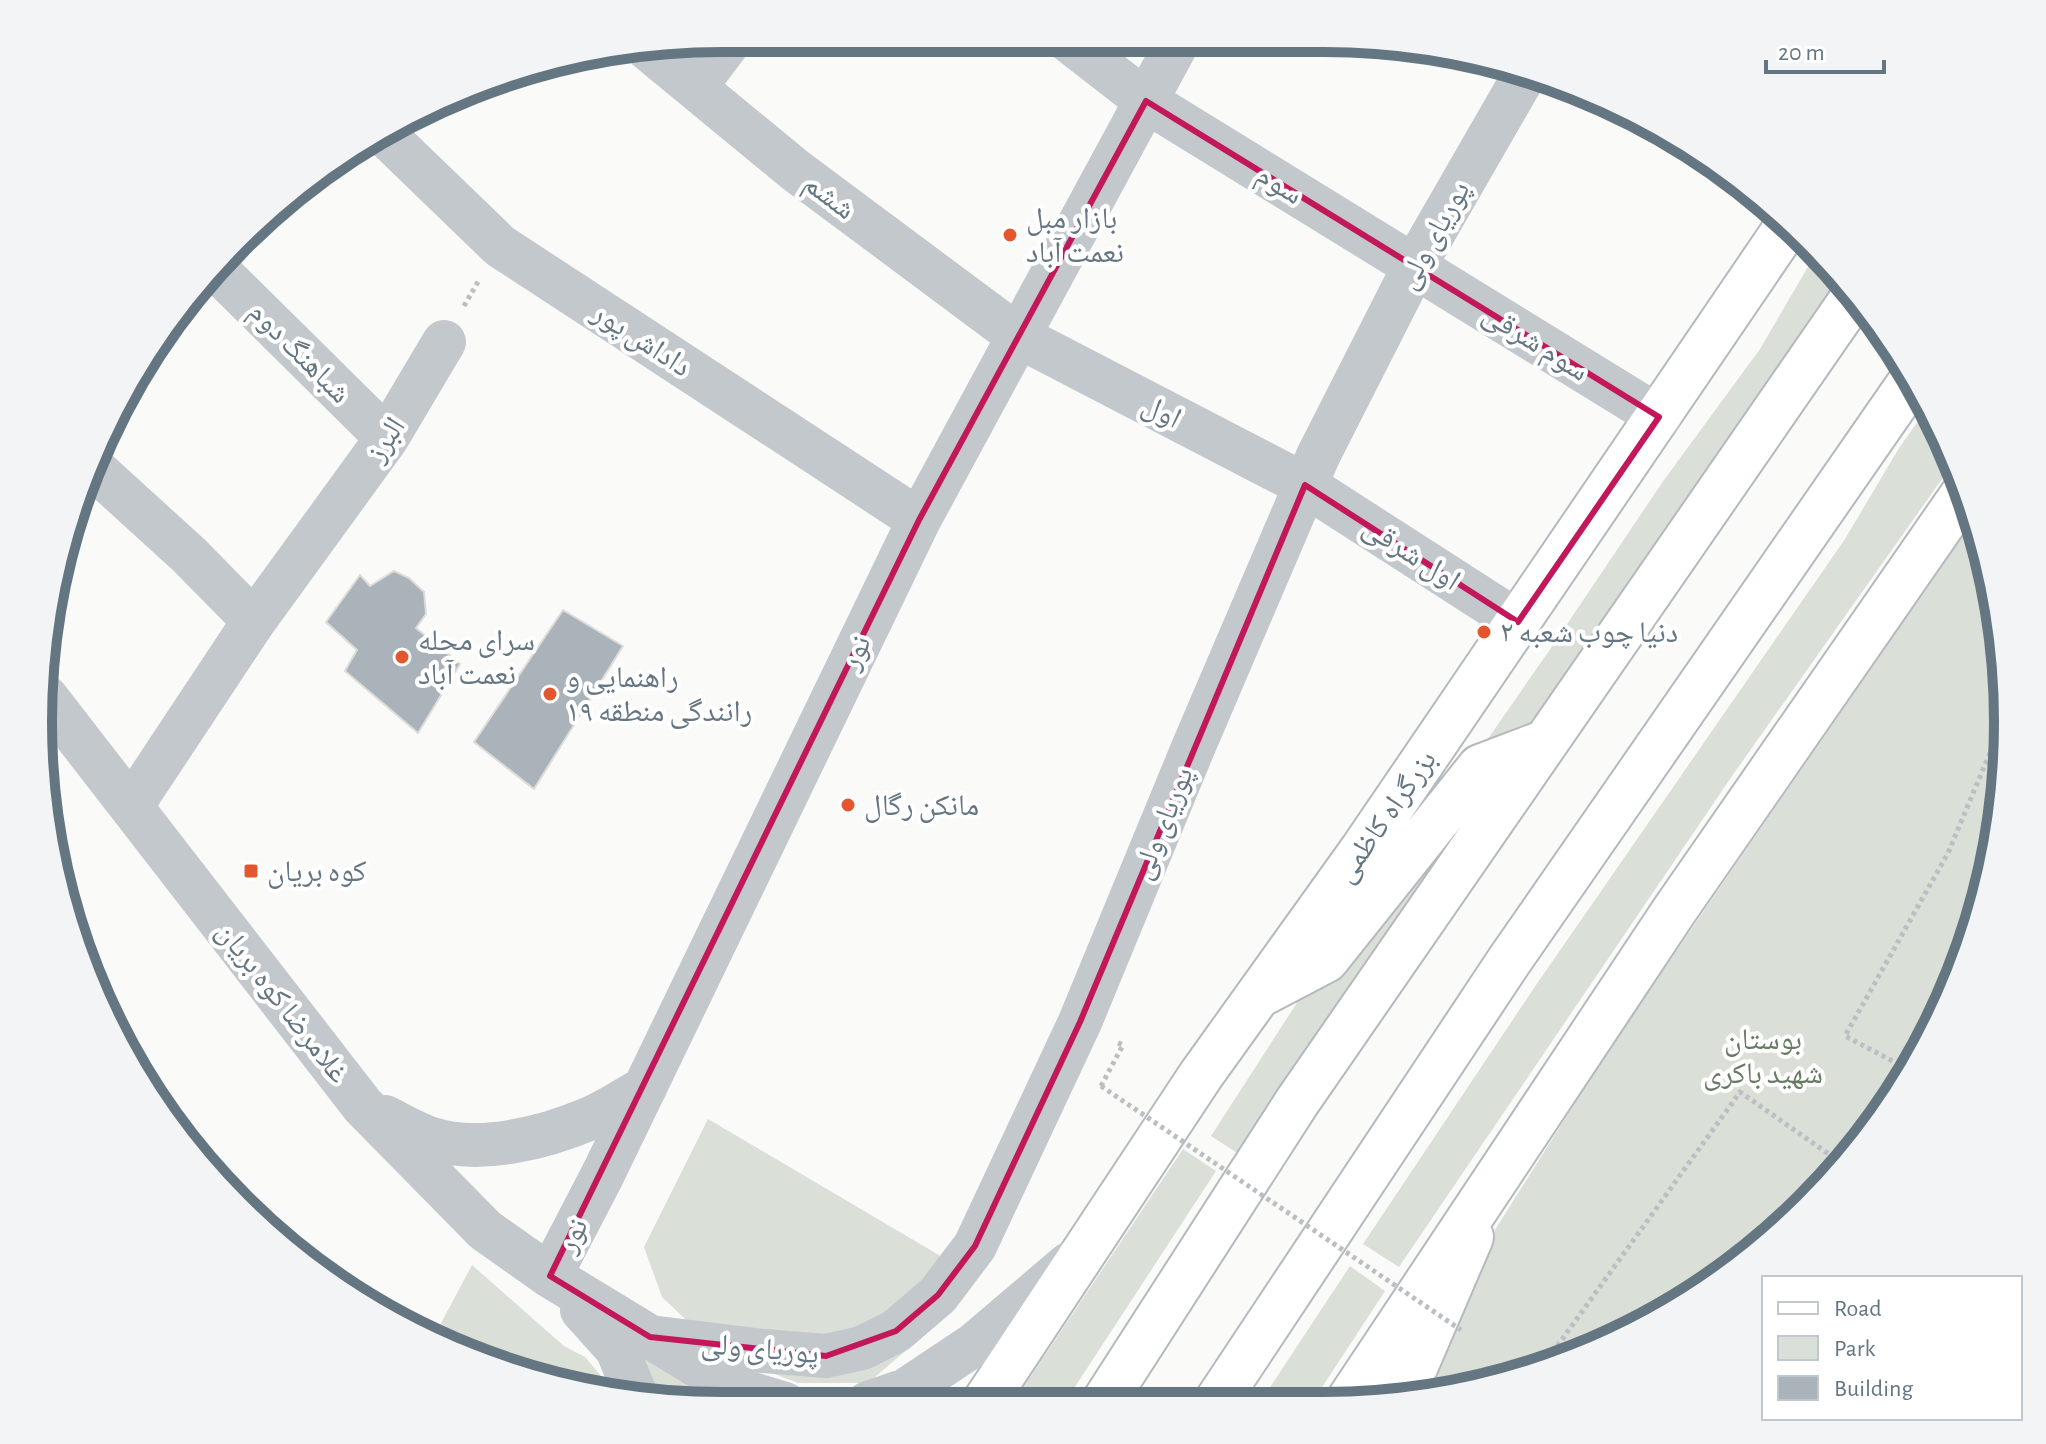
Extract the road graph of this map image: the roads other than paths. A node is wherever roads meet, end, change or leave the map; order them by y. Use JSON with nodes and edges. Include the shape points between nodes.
{"nodes":[{"id":1,"x":721,"y":52,"type":"edge"},
{"id":2,"x":1083,"y":52,"type":"edge"},
{"id":3,"x":1172,"y":52,"type":"edge"},
{"id":4,"x":656,"y":56,"type":"edge"},
{"id":5,"x":1520,"y":82,"type":"edge"},
{"id":6,"x":695,"y":87,"type":"junction"},
{"id":7,"x":1146,"y":101,"type":"junction"},
{"id":8,"x":390,"y":140,"type":"edge"},
{"id":9,"x":1782,"y":233,"type":"edge"},
{"id":10,"x":1414,"y":267,"type":"junction"},
{"id":11,"x":222,"y":275,"type":"edge"},
{"id":12,"x":1848,"y":305,"type":"edge"},
{"id":13,"x":1018,"y":336,"type":"junction"},
{"id":14,"x":444,"y":342,"type":"road end"},
{"id":15,"x":1905,"y":389,"type":"edge"},
{"id":16,"x":1659,"y":417,"type":"junction"},
{"id":17,"x":387,"y":438,"type":"junction"},
{"id":18,"x":100,"y":474,"type":"edge"},
{"id":19,"x":1305,"y":485,"type":"junction"},
{"id":20,"x":1957,"y":503,"type":"edge"},
{"id":21,"x":919,"y":520,"type":"junction"},
{"id":22,"x":254,"y":621,"type":"junction"},
{"id":23,"x":1518,"y":622,"type":"junction"},
{"id":24,"x":52,"y":705,"type":"edge"},
{"id":25,"x":1546,"y":742,"type":"junction"},
{"id":26,"x":132,"y":805,"type":"junction"},
{"id":27,"x":1257,"y":997,"type":"junction"},
{"id":28,"x":645,"y":1088,"type":"junction"},
{"id":29,"x":363,"y":1106,"type":"junction"},
{"id":30,"x":1497,"y":1177,"type":"junction"},
{"id":31,"x":1086,"y":1249,"type":"junction"},
{"id":32,"x":550,"y":1276,"type":"junction"},
{"id":33,"x":650,"y":1337,"type":"junction"},
{"id":34,"x":632,"y":1386,"type":"edge"},
{"id":35,"x":1407,"y":1386,"type":"edge"},
{"id":36,"x":1355,"y":1391,"type":"edge"},
{"id":37,"x":751,"y":1392,"type":"edge"},
{"id":38,"x":900,"y":1392,"type":"edge"},
{"id":39,"x":991,"y":1392,"type":"edge"},
{"id":40,"x":1110,"y":1392,"type":"edge"},
{"id":41,"x":1223,"y":1392,"type":"edge"}],
"edges":[{"from":1,"to":6,"type":"street"},
{"from":2,"to":7,"type":"street","name":"سوم"},
{"from":3,"to":7,"type":"street","name":"نور"},
{"from":4,"to":6,"type":"street","name":"ششم"},
{"from":5,"to":10,"type":"street","name":"پوریای ولی"},
{"from":6,"to":13,"type":"street","name":"ششم","via":[[795,170]]},
{"from":7,"to":10,"type":"street","name":"سوم"},
{"from":7,"to":13,"type":"street","name":"نور"},
{"from":8,"to":21,"type":"street","name":"داداش پور","via":[[500,246]]},
{"from":9,"to":16,"type":"main road","name":"بزرگراه کاظمی"},
{"from":10,"to":16,"type":"street","name":"سوم شرقی"},
{"from":10,"to":19,"type":"street","name":"پوریای ولی"},
{"from":11,"to":17,"type":"street","name":"شباهنگ دوم"},
{"from":12,"to":25,"type":"main road"},
{"from":13,"to":19,"type":"street","name":"اول"},
{"from":13,"to":21,"type":"street","name":"نور"},
{"from":14,"to":17,"type":"street","name":"البرز"},
{"from":15,"to":41,"type":"main road","via":[[1509,961]]},
{"from":16,"to":23,"type":"main road","name":"بزرگراه کاظمی"},
{"from":17,"to":22,"type":"street","name":"البرز"},
{"from":18,"to":22,"type":"street"},
{"from":19,"to":23,"type":"street","name":"اول شرقی"},
{"from":19,"to":33,"type":"street","name":"پوریای ولی","via":[[1080,1022],[975,1246],[938,1295],[896,1331],[862,1348],[826,1356]]},
{"from":20,"to":30,"type":"main road"},
{"from":21,"to":28,"type":"street","name":"نور"},
{"from":22,"to":26,"type":"street","name":"البرز"},
{"from":23,"to":27,"type":"main road","name":"بزرگراه کاظمی"},
{"from":24,"to":26,"type":"street","name":"غلامرضا کوه بریان"},
{"from":25,"to":27,"type":"main road","via":[[1480,767],[1326,960]]},
{"from":25,"to":40,"type":"main road","via":[[1297,1102]]},
{"from":26,"to":29,"type":"street","name":"غلامرضا کوه بریان"},
{"from":27,"to":31,"type":"main road","name":"بزرگراه کاظمی"},
{"from":28,"to":29,"type":"street","via":[[592,1118],[495,1144],[460,1145],[429,1138]]},
{"from":28,"to":32,"type":"street","name":"نور"},
{"from":29,"to":32,"type":"street","name":"غلامرضا کوه بریان","via":[[485,1230]]},
{"from":30,"to":35,"type":"main road"},
{"from":30,"to":36,"type":"main road"},
{"from":31,"to":38,"type":"street","via":[[975,1344]]},
{"from":31,"to":39,"type":"main road","name":"بزرگراه کاظمی"},
{"from":32,"to":33,"type":"street"},
{"from":32,"to":34,"type":"street","via":[[617,1349]]},
{"from":33,"to":37,"type":"street"}]}
